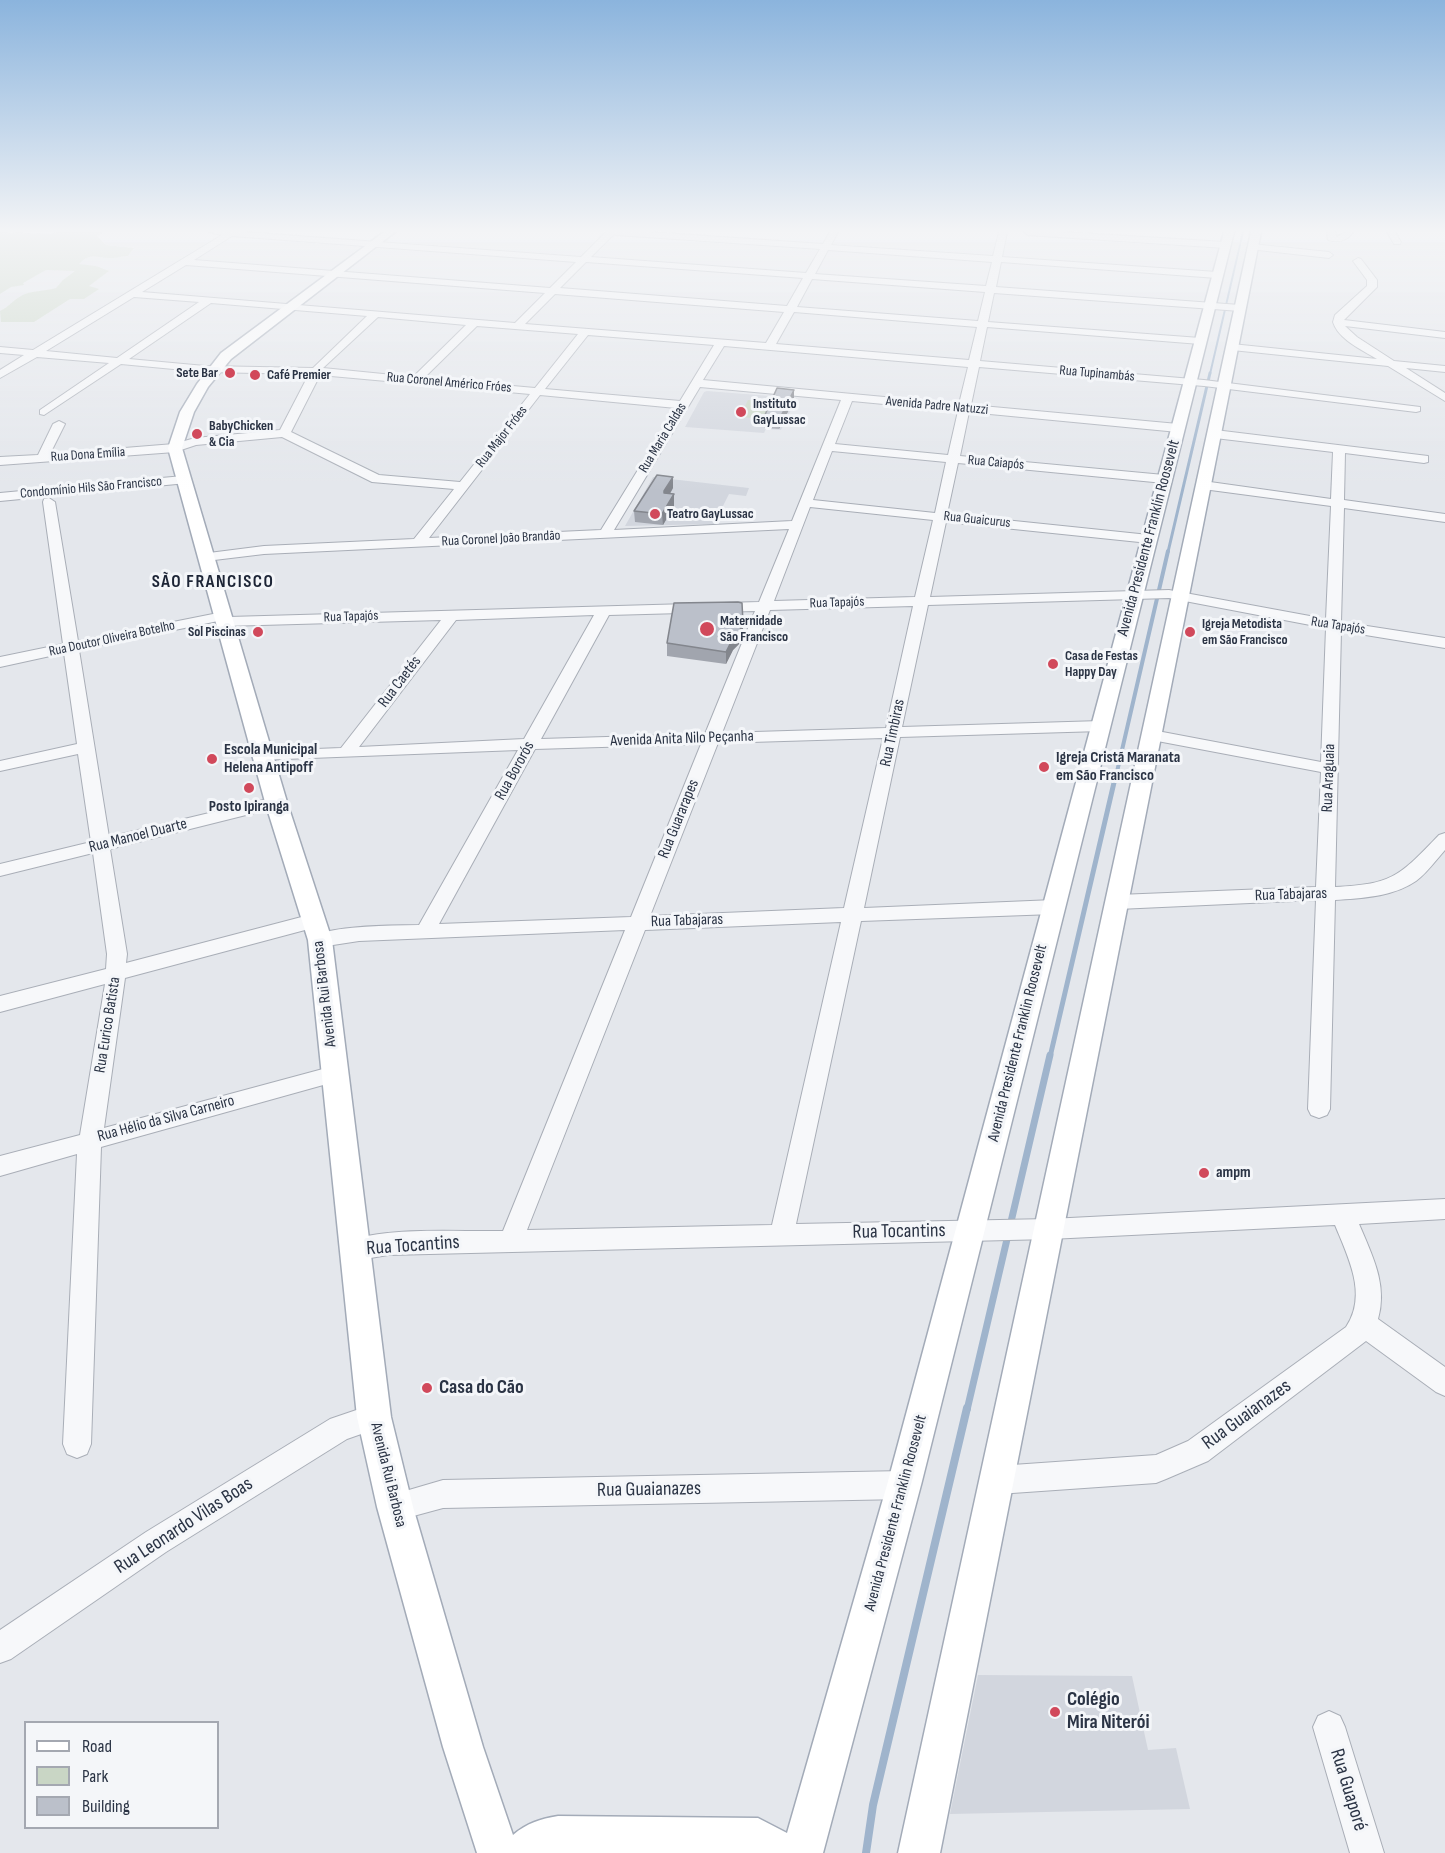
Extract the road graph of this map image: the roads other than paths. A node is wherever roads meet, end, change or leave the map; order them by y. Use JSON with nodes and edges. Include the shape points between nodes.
{"nodes":[{"id":1,"x":92,"y":318,"type":"edge"},
{"id":2,"x":181,"y":318,"type":"edge"},
{"id":3,"x":273,"y":318,"type":"edge"},
{"id":4,"x":371,"y":318,"type":"edge"},
{"id":5,"x":437,"y":318,"type":"edge"},
{"id":6,"x":525,"y":318,"type":"edge"},
{"id":7,"x":785,"y":318,"type":"edge"},
{"id":8,"x":912,"y":318,"type":"edge"},
{"id":9,"x":984,"y":318,"type":"edge"},
{"id":10,"x":1217,"y":318,"type":"edge"},
{"id":11,"x":1227,"y":318,"type":"edge"},
{"id":12,"x":1340,"y":318,"type":"edge"},
{"id":13,"x":475,"y":322,"type":"junction"},
{"id":14,"x":1338,"y":322,"type":"junction"},
{"id":15,"x":983,"y":324,"type":"junction"},
{"id":16,"x":518,"y":325,"type":"junction"},
{"id":17,"x":586,"y":330,"type":"junction"},
{"id":18,"x":1445,"y":335,"type":"edge"},
{"id":19,"x":1200,"y":341,"type":"junction"},
{"id":20,"x":721,"y":342,"type":"junction"},
{"id":21,"x":769,"y":347,"type":"junction"},
{"id":22,"x":1232,"y":347,"type":"junction"},
{"id":23,"x":0,"y":350,"type":"edge"},
{"id":24,"x":34,"y":354,"type":"junction"},
{"id":25,"x":116,"y":362,"type":"junction"},
{"id":26,"x":1391,"y":363,"type":"junction"},
{"id":27,"x":974,"y":364,"type":"junction"},
{"id":28,"x":215,"y":369,"type":"junction"},
{"id":29,"x":1445,"y":369,"type":"edge"},
{"id":30,"x":315,"y":371,"type":"junction"},
{"id":31,"x":0,"y":375,"type":"edge"},
{"id":32,"x":416,"y":380,"type":"junction"},
{"id":33,"x":696,"y":383,"type":"junction"},
{"id":34,"x":1208,"y":384,"type":"junction"},
{"id":35,"x":538,"y":392,"type":"junction"},
{"id":36,"x":848,"y":397,"type":"junction"},
{"id":37,"x":1445,"y":398,"type":"edge"},
{"id":38,"x":683,"y":405,"type":"junction"},
{"id":39,"x":964,"y":408,"type":"junction"},
{"id":40,"x":1416,"y":409,"type":"dead end"},
{"id":41,"x":44,"y":412,"type":"dead end"},
{"id":42,"x":59,"y":424,"type":"dead end"},
{"id":43,"x":1178,"y":428,"type":"junction"},
{"id":44,"x":284,"y":433,"type":"junction"},
{"id":45,"x":1215,"y":434,"type":"junction"},
{"id":46,"x":828,"y":447,"type":"junction"},
{"id":47,"x":175,"y":448,"type":"junction"},
{"id":48,"x":1339,"y":448,"type":"junction"},
{"id":49,"x":42,"y":458,"type":"junction"},
{"id":50,"x":953,"y":459,"type":"junction"},
{"id":51,"x":1424,"y":459,"type":"dead end"},
{"id":52,"x":0,"y":461,"type":"edge"},
{"id":53,"x":1164,"y":479,"type":"junction"},
{"id":54,"x":183,"y":480,"type":"junction"},
{"id":55,"x":1203,"y":485,"type":"junction"},
{"id":56,"x":463,"y":486,"type":"junction"},
{"id":57,"x":0,"y":497,"type":"edge"},
{"id":58,"x":49,"y":502,"type":"dead end"},
{"id":59,"x":806,"y":503,"type":"junction"},
{"id":60,"x":1337,"y":504,"type":"junction"},
{"id":61,"x":940,"y":516,"type":"junction"},
{"id":62,"x":1445,"y":519,"type":"edge"},
{"id":63,"x":797,"y":525,"type":"junction"},
{"id":64,"x":605,"y":534,"type":"junction"},
{"id":65,"x":1149,"y":538,"type":"junction"},
{"id":66,"x":418,"y":543,"type":"junction"},
{"id":67,"x":206,"y":557,"type":"junction"},
{"id":68,"x":1142,"y":594,"type":"junction"},
{"id":69,"x":1175,"y":596,"type":"junction"},
{"id":70,"x":922,"y":601,"type":"junction"},
{"id":71,"x":765,"y":605,"type":"junction"},
{"id":72,"x":604,"y":610,"type":"junction"},
{"id":73,"x":453,"y":614,"type":"junction"},
{"id":74,"x":224,"y":619,"type":"junction"},
{"id":75,"x":1334,"y":626,"type":"junction"},
{"id":76,"x":1445,"y":643,"type":"edge"},
{"id":77,"x":71,"y":648,"type":"junction"},
{"id":78,"x":0,"y":662,"type":"edge"},
{"id":79,"x":1101,"y":726,"type":"junction"},
{"id":80,"x":893,"y":732,"type":"junction"},
{"id":81,"x":1152,"y":735,"type":"junction"},
{"id":82,"x":712,"y":738,"type":"junction"},
{"id":83,"x":530,"y":744,"type":"junction"},
{"id":84,"x":86,"y":747,"type":"junction"},
{"id":85,"x":348,"y":750,"type":"junction"},
{"id":86,"x":265,"y":756,"type":"junction"},
{"id":87,"x":0,"y":766,"type":"edge"},
{"id":88,"x":1330,"y":769,"type":"junction"},
{"id":89,"x":276,"y":802,"type":"junction"},
{"id":90,"x":1445,"y":839,"type":"edge"},
{"id":91,"x":100,"y":846,"type":"junction"},
{"id":92,"x":0,"y":870,"type":"edge"},
{"id":93,"x":1326,"y":893,"type":"junction"},
{"id":94,"x":1118,"y":902,"type":"junction"},
{"id":95,"x":1054,"y":907,"type":"junction"},
{"id":96,"x":854,"y":914,"type":"junction"},
{"id":97,"x":638,"y":922,"type":"junction"},
{"id":98,"x":317,"y":930,"type":"junction"},
{"id":99,"x":425,"y":932,"type":"junction"},
{"id":100,"x":117,"y":972,"type":"junction"},
{"id":101,"x":0,"y":1004,"type":"edge"},
{"id":102,"x":334,"y":1074,"type":"junction"},
{"id":103,"x":1319,"y":1108,"type":"dead end"},
{"id":104,"x":92,"y":1139,"type":"junction"},
{"id":105,"x":0,"y":1166,"type":"edge"},
{"id":106,"x":1445,"y":1209,"type":"edge"},
{"id":107,"x":1343,"y":1214,"type":"junction"},
{"id":108,"x":1036,"y":1229,"type":"junction"},
{"id":109,"x":981,"y":1230,"type":"junction"},
{"id":110,"x":782,"y":1235,"type":"junction"},
{"id":111,"x":511,"y":1241,"type":"junction"},
{"id":112,"x":353,"y":1250,"type":"junction"},
{"id":113,"x":1365,"y":1325,"type":"junction"},
{"id":114,"x":1445,"y":1383,"type":"edge"},
{"id":115,"x":374,"y":1418,"type":"junction"},
{"id":116,"x":77,"y":1444,"type":"dead end"},
{"id":117,"x":998,"y":1480,"type":"junction"},
{"id":118,"x":904,"y":1485,"type":"junction"},
{"id":119,"x":395,"y":1507,"type":"junction"},
{"id":120,"x":0,"y":1648,"type":"edge"},
{"id":121,"x":1329,"y":1727,"type":"dead end"},
{"id":122,"x":498,"y":1853,"type":"edge"},
{"id":123,"x":523,"y":1853,"type":"edge"},
{"id":124,"x":780,"y":1853,"type":"edge"},
{"id":125,"x":802,"y":1853,"type":"edge"},
{"id":126,"x":919,"y":1853,"type":"edge"},
{"id":127,"x":1367,"y":1853,"type":"edge"}],
"edges":[{"from":1,"to":24,"type":"street"},
{"from":2,"to":25,"type":"street"},
{"from":3,"to":28,"type":"main road","via":[[238,345]]},
{"from":4,"to":30,"type":"street"},
{"from":5,"to":13,"type":"street","name":"Rua Tupinambás"},
{"from":6,"to":16,"type":"street"},
{"from":7,"to":21,"type":"street"},
{"from":8,"to":15,"type":"street"},
{"from":9,"to":15,"type":"street","name":"Rua Timbiras"},
{"from":10,"to":19,"type":"main road","name":"Avenida Presidente Franklin Roosevelt"},
{"from":11,"to":22,"type":"main road","name":"Avenida Presidente Franklin Roosevelt"},
{"from":12,"to":14,"type":"street"},
{"from":13,"to":16,"type":"street","name":"Rua Tupinambás"},
{"from":13,"to":32,"type":"street"},
{"from":14,"to":18,"type":"street"},
{"from":14,"to":26,"type":"street","via":[[1344,333]]},
{"from":15,"to":19,"type":"street"},
{"from":15,"to":27,"type":"street","name":"Rua Timbiras"},
{"from":16,"to":17,"type":"street","name":"Rua Tupinambás"},
{"from":17,"to":20,"type":"street","name":"Rua Tupinambás"},
{"from":17,"to":35,"type":"street","name":"Rua Major Fróes"},
{"from":19,"to":34,"type":"main road","name":"Avenida Presidente Franklin Roosevelt"},
{"from":20,"to":21,"type":"street","name":"Rua Tupinambás"},
{"from":20,"to":33,"type":"street","name":"Rua Maria Caldas"},
{"from":21,"to":27,"type":"street","name":"Rua Tupinambás"},
{"from":22,"to":26,"type":"street"},
{"from":22,"to":34,"type":"main road","name":"Avenida Presidente Franklin Roosevelt"},
{"from":23,"to":24,"type":"street","name":"Rua Coronel Américo Fróes"},
{"from":24,"to":25,"type":"street","name":"Rua Coronel Américo Fróes"},
{"from":24,"to":31,"type":"street"},
{"from":25,"to":28,"type":"street","name":"Rua Coronel Américo Fróes"},
{"from":25,"to":41,"type":"street"},
{"from":26,"to":29,"type":"street"},
{"from":26,"to":37,"type":"street"},
{"from":27,"to":34,"type":"street","name":"Rua Tupinambás"},
{"from":27,"to":39,"type":"street","name":"Rua Timbiras"},
{"from":28,"to":30,"type":"street","name":"Rua Coronel Américo Fróes"},
{"from":28,"to":47,"type":"main road","via":[[176,436]]},
{"from":30,"to":32,"type":"street","name":"Rua Coronel Américo Fróes"},
{"from":30,"to":44,"type":"street"},
{"from":32,"to":35,"type":"street","name":"Rua Coronel Américo Fróes"},
{"from":33,"to":36,"type":"street","name":"Avenida Padre Natuzzi"},
{"from":33,"to":38,"type":"street","name":"Rua Maria Caldas"},
{"from":34,"to":40,"type":"street","name":"Rua Tupinambás"},
{"from":34,"to":43,"type":"main road","name":"Avenida Presidente Franklin Roosevelt"},
{"from":34,"to":45,"type":"main road","name":"Avenida Presidente Franklin Roosevelt"},
{"from":35,"to":38,"type":"street","name":"Rua Coronel Américo Fróes"},
{"from":35,"to":56,"type":"street","name":"Rua Major Fróes"},
{"from":36,"to":39,"type":"street","name":"Avenida Padre Natuzzi"},
{"from":36,"to":46,"type":"street","name":"Rua Guararapes"},
{"from":38,"to":64,"type":"street","name":"Rua Maria Caldas"},
{"from":39,"to":43,"type":"street","name":"Avenida Padre Natuzzi"},
{"from":39,"to":50,"type":"street","name":"Rua Timbiras"},
{"from":42,"to":49,"type":"street"},
{"from":43,"to":53,"type":"main road","name":"Avenida Presidente Franklin Roosevelt"},
{"from":44,"to":47,"type":"street","name":"Rua Dona Emília","via":[[195,442]]},
{"from":44,"to":56,"type":"street","via":[[376,479]]},
{"from":45,"to":48,"type":"street"},
{"from":45,"to":55,"type":"main road","name":"Avenida Presidente Franklin Roosevelt"},
{"from":46,"to":50,"type":"street","name":"Rua Caiapós"},
{"from":46,"to":59,"type":"street","name":"Rua Guararapes"},
{"from":47,"to":49,"type":"street","name":"Rua Dona Emília"},
{"from":47,"to":54,"type":"main road","name":"Avenida Rui Barbosa"},
{"from":48,"to":51,"type":"street"},
{"from":48,"to":60,"type":"street","name":"Rua Araguaia"},
{"from":49,"to":52,"type":"street","name":"Rua Dona Emília"},
{"from":50,"to":53,"type":"street","name":"Rua Caiapós"},
{"from":50,"to":61,"type":"street","name":"Rua Timbiras"},
{"from":53,"to":65,"type":"main road","name":"Avenida Presidente Franklin Roosevelt"},
{"from":54,"to":57,"type":"street","name":"Condomínio Hils São Francisco"},
{"from":54,"to":67,"type":"main road","name":"Avenida Rui Barbosa"},
{"from":55,"to":60,"type":"street"},
{"from":55,"to":69,"type":"main road","name":"Avenida Presidente Franklin Roosevelt"},
{"from":56,"to":66,"type":"street","name":"Rua Major Fróes"},
{"from":58,"to":77,"type":"street","name":"Rua Eurico Batista"},
{"from":59,"to":61,"type":"street","name":"Rua Guaicurus"},
{"from":59,"to":63,"type":"street","name":"Rua Guararapes"},
{"from":60,"to":62,"type":"street"},
{"from":60,"to":75,"type":"street","name":"Rua Araguaia"},
{"from":61,"to":65,"type":"street","name":"Rua Guaicurus"},
{"from":61,"to":70,"type":"street","name":"Rua Timbiras"},
{"from":63,"to":64,"type":"street","name":"Rua Coronel João Brandão"},
{"from":63,"to":71,"type":"street","name":"Rua Guararapes"},
{"from":64,"to":66,"type":"street","name":"Rua Coronel João Brandão"},
{"from":65,"to":68,"type":"main road","name":"Avenida Presidente Franklin Roosevelt"},
{"from":66,"to":67,"type":"street","name":"Rua Coronel João Brandão","via":[[264,550]]},
{"from":67,"to":74,"type":"main road","name":"Avenida Rui Barbosa"},
{"from":68,"to":69,"type":"street","name":"Rua Tapajós"},
{"from":68,"to":70,"type":"street","name":"Rua Tapajós"},
{"from":68,"to":79,"type":"main road","name":"Avenida Presidente Franklin Roosevelt"},
{"from":69,"to":75,"type":"street","name":"Rua Tapajós"},
{"from":69,"to":81,"type":"main road","name":"Avenida Presidente Franklin Roosevelt"},
{"from":70,"to":71,"type":"street","name":"Rua Tapajós"},
{"from":70,"to":80,"type":"street","name":"Rua Timbiras"},
{"from":71,"to":72,"type":"street","name":"Rua Tapajós"},
{"from":71,"to":82,"type":"street","name":"Rua Guararapes"},
{"from":72,"to":73,"type":"street","name":"Rua Tapajós"},
{"from":72,"to":83,"type":"street","name":"Rua Bororós"},
{"from":73,"to":74,"type":"street","name":"Rua Tapajós"},
{"from":73,"to":85,"type":"street","name":"Rua Caetés"},
{"from":74,"to":77,"type":"street","name":"Rua Doutor Oliveira Botelho"},
{"from":74,"to":86,"type":"main road","name":"Avenida Rui Barbosa"},
{"from":75,"to":76,"type":"street","name":"Rua Tapajós"},
{"from":75,"to":88,"type":"street","name":"Rua Araguaia"},
{"from":77,"to":78,"type":"street","name":"Rua Doutor Oliveira Botelho"},
{"from":77,"to":84,"type":"street","name":"Rua Eurico Batista"},
{"from":79,"to":80,"type":"street","name":"Avenida Anita Nilo Peçanha"},
{"from":79,"to":95,"type":"main road","name":"Avenida Presidente Franklin Roosevelt"},
{"from":80,"to":82,"type":"street","name":"Avenida Anita Nilo Peçanha"},
{"from":80,"to":96,"type":"street","name":"Rua Timbiras"},
{"from":81,"to":88,"type":"street"},
{"from":81,"to":94,"type":"main road","name":"Avenida Presidente Franklin Roosevelt"},
{"from":82,"to":83,"type":"street","name":"Avenida Anita Nilo Peçanha"},
{"from":82,"to":97,"type":"street","name":"Rua Guararapes"},
{"from":83,"to":85,"type":"street","name":"Avenida Anita Nilo Peçanha"},
{"from":83,"to":99,"type":"street","name":"Rua Bororós"},
{"from":84,"to":87,"type":"street"},
{"from":84,"to":91,"type":"street","name":"Rua Eurico Batista"},
{"from":85,"to":86,"type":"street","name":"Avenida Anita Nilo Peçanha"},
{"from":86,"to":89,"type":"main road","name":"Avenida Rui Barbosa"},
{"from":88,"to":93,"type":"street","name":"Rua Araguaia"},
{"from":89,"to":91,"type":"street","name":"Rua Manoel Duarte"},
{"from":89,"to":98,"type":"main road","name":"Avenida Rui Barbosa"},
{"from":90,"to":93,"type":"street","name":"Rua Tabajaras","via":[[1410,876],[1390,886]]},
{"from":91,"to":92,"type":"street","name":"Rua Manoel Duarte"},
{"from":91,"to":100,"type":"street","name":"Rua Eurico Batista"},
{"from":93,"to":94,"type":"street","name":"Rua Tabajaras"},
{"from":93,"to":103,"type":"street","name":"Rua Araguaia"},
{"from":94,"to":108,"type":"main road","name":"Avenida Presidente Franklin Roosevelt"},
{"from":95,"to":96,"type":"street","name":"Rua Tabajaras"},
{"from":95,"to":109,"type":"main road","name":"Avenida Presidente Franklin Roosevelt"},
{"from":96,"to":97,"type":"street","name":"Rua Tabajaras"},
{"from":96,"to":110,"type":"street","name":"Rua Timbiras"},
{"from":97,"to":99,"type":"street","name":"Rua Tabajaras"},
{"from":97,"to":111,"type":"street","name":"Rua Guararapes"},
{"from":98,"to":99,"type":"street","name":"Rua Tabajaras","via":[[359,934]]},
{"from":98,"to":100,"type":"street","name":"Rua Tabajaras"},
{"from":98,"to":102,"type":"main road","name":"Avenida Rui Barbosa"},
{"from":100,"to":101,"type":"street","name":"Rua Tabajaras"},
{"from":100,"to":104,"type":"street","name":"Rua Eurico Batista"},
{"from":102,"to":104,"type":"street","name":"Rua Hélio da Silva Carneiro"},
{"from":102,"to":112,"type":"main road","name":"Avenida Rui Barbosa"},
{"from":104,"to":105,"type":"street","name":"Rua Hélio da Silva Carneiro"},
{"from":104,"to":116,"type":"street","name":"Rua Eurico Batista","via":[[88,1159]]},
{"from":106,"to":107,"type":"street","name":"Rua Tocantins"},
{"from":107,"to":108,"type":"street","name":"Rua Tocantins"},
{"from":107,"to":113,"type":"street","via":[[1369,1286],[1371,1302]]},
{"from":108,"to":109,"type":"street","name":"Rua Tocantins"},
{"from":108,"to":117,"type":"main road","name":"Avenida Presidente Franklin Roosevelt"},
{"from":109,"to":110,"type":"street","name":"Rua Tocantins"},
{"from":109,"to":118,"type":"main road","name":"Avenida Presidente Franklin Roosevelt"},
{"from":110,"to":111,"type":"street","name":"Rua Tocantins"},
{"from":111,"to":112,"type":"street","name":"Rua Tocantins","via":[[388,1244]]},
{"from":112,"to":115,"type":"main road","name":"Avenida Rui Barbosa"},
{"from":113,"to":114,"type":"street"},
{"from":113,"to":117,"type":"street","name":"Rua Guaianazes","via":[[1198,1452],[1156,1469]]},
{"from":115,"to":119,"type":"main road","name":"Avenida Rui Barbosa"},
{"from":115,"to":120,"type":"street","name":"Rua Leonardo Vilas Boas","via":[[340,1428],[156,1542]]},
{"from":117,"to":126,"type":"main road","name":"Avenida Presidente Franklin Roosevelt"},
{"from":118,"to":119,"type":"street","name":"Rua Guaianazes","via":[[443,1494]]},
{"from":118,"to":125,"type":"main road","name":"Avenida Presidente Franklin Roosevelt"},
{"from":119,"to":122,"type":"main road","name":"Avenida Rui Barbosa","via":[[463,1747]]},
{"from":121,"to":127,"type":"street","name":"Rua Guaporé"},
{"from":123,"to":124,"type":"main road","via":[[540,1840],[558,1837],[758,1839]]}]}
